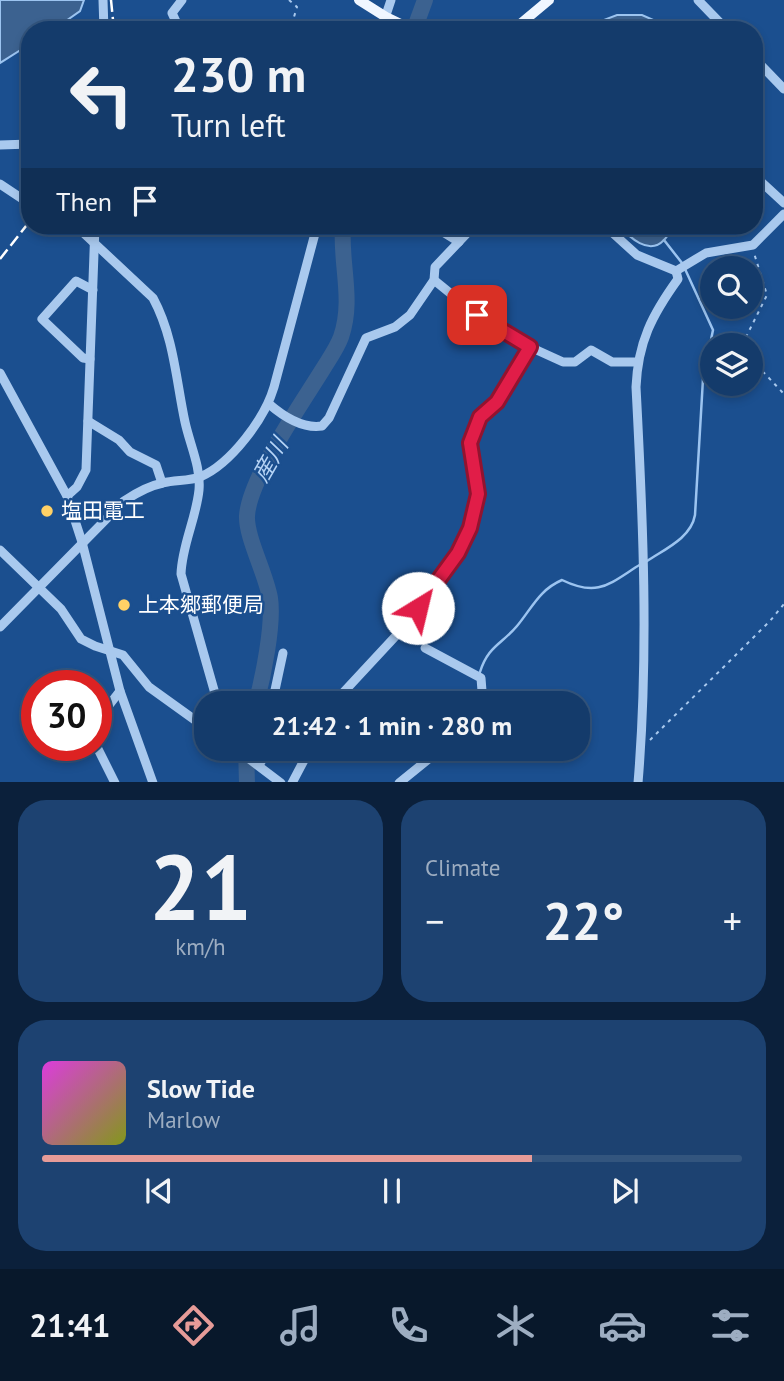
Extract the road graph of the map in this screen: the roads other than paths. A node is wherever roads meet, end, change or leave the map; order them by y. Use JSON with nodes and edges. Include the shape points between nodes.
{"nodes":[{"id":1,"x":182,"y":0,"type":"edge"},
{"id":2,"x":359,"y":0,"type":"edge"},
{"id":3,"x":391,"y":0,"type":"edge"},
{"id":4,"x":698,"y":0,"type":"edge"},
{"id":5,"x":105,"y":1,"type":"edge"},
{"id":6,"x":545,"y":2,"type":"edge"},
{"id":7,"x":386,"y":17,"type":"junction"},
{"id":8,"x":104,"y":21,"type":"edge"},
{"id":9,"x":176,"y":21,"type":"edge"},
{"id":10,"x":384,"y":21,"type":"edge"},
{"id":11,"x":394,"y":21,"type":"edge"},
{"id":12,"x":523,"y":21,"type":"edge"},
{"id":13,"x":718,"y":21,"type":"edge"},
{"id":14,"x":763,"y":67,"type":"edge"},
{"id":15,"x":784,"y":89,"type":"edge"},
{"id":16,"x":21,"y":144,"type":"edge"},
{"id":17,"x":0,"y":145,"type":"edge"},
{"id":18,"x":763,"y":183,"type":"edge"},
{"id":19,"x":0,"y":184,"type":"edge"},
{"id":20,"x":21,"y":198,"type":"edge"},
{"id":21,"x":784,"y":203,"type":"edge"},
{"id":22,"x":784,"y":214,"type":"edge"},
{"id":23,"x":86,"y":235,"type":"edge"},
{"id":24,"x":94,"y":235,"type":"edge"},
{"id":25,"x":315,"y":235,"type":"edge"},
{"id":26,"x":448,"y":235,"type":"edge"},
{"id":27,"x":466,"y":235,"type":"edge"},
{"id":28,"x":615,"y":235,"type":"edge"},
{"id":29,"x":459,"y":242,"type":"junction"},
{"id":30,"x":94,"y":243,"type":"junction"},
{"id":31,"x":676,"y":271,"type":"junction"},
{"id":32,"x":434,"y":281,"type":"junction"},
{"id":33,"x":93,"y":290,"type":"junction"},
{"id":34,"x":530,"y":347,"type":"junction"},
{"id":35,"x":90,"y":359,"type":"junction"},
{"id":36,"x":637,"y":362,"type":"junction"},
{"id":37,"x":0,"y":373,"type":"edge"},
{"id":38,"x":269,"y":404,"type":"junction"},
{"id":39,"x":88,"y":421,"type":"junction"},
{"id":40,"x":200,"y":477,"type":"junction"},
{"id":41,"x":162,"y":483,"type":"junction"},
{"id":42,"x":67,"y":496,"type":"junction"},
{"id":43,"x":82,"y":542,"type":"junction"},
{"id":44,"x":0,"y":550,"type":"edge"},
{"id":45,"x":38,"y":587,"type":"junction"},
{"id":46,"x":0,"y":627,"type":"edge"},
{"id":47,"x":425,"y":648,"type":"dead end"},
{"id":48,"x":108,"y":649,"type":"junction"},
{"id":49,"x":283,"y":653,"type":"dead end"},
{"id":50,"x":120,"y":691,"type":"junction"},
{"id":51,"x":214,"y":691,"type":"edge"},
{"id":52,"x":275,"y":691,"type":"edge"},
{"id":53,"x":345,"y":691,"type":"edge"},
{"id":54,"x":482,"y":691,"type":"edge"},
{"id":55,"x":112,"y":701,"type":"edge"},
{"id":56,"x":194,"y":719,"type":"edge"},
{"id":57,"x":104,"y":761,"type":"edge"},
{"id":58,"x":254,"y":761,"type":"edge"},
{"id":59,"x":261,"y":761,"type":"edge"},
{"id":60,"x":303,"y":761,"type":"edge"},
{"id":61,"x":426,"y":761,"type":"edge"},
{"id":62,"x":258,"y":764,"type":"junction"},
{"id":63,"x":269,"y":772,"type":"junction"},
{"id":64,"x":115,"y":782,"type":"edge"},
{"id":65,"x":153,"y":782,"type":"edge"},
{"id":66,"x":264,"y":782,"type":"edge"},
{"id":67,"x":281,"y":782,"type":"edge"},
{"id":68,"x":292,"y":782,"type":"edge"},
{"id":69,"x":399,"y":782,"type":"edge"},
{"id":70,"x":638,"y":782,"type":"edge"}],
"edges":[{"from":1,"to":9,"type":"street","via":[[172,13]]},
{"from":2,"to":7,"type":"main road"},
{"from":3,"to":7,"type":"street"},
{"from":4,"to":13,"type":"street"},
{"from":5,"to":8,"type":"street"},
{"from":6,"to":12,"type":"main road"},
{"from":7,"to":10,"type":"street"},
{"from":7,"to":11,"type":"main road"},
{"from":14,"to":15,"type":"street"},
{"from":16,"to":17,"type":"street"},
{"from":18,"to":21,"type":"street"},
{"from":19,"to":20,"type":"street"},
{"from":22,"to":31,"type":"street","via":[[754,245],[706,253]]},
{"from":23,"to":30,"type":"street"},
{"from":24,"to":30,"type":"street"},
{"from":25,"to":38,"type":"street"},
{"from":26,"to":29,"type":"street"},
{"from":27,"to":29,"type":"street"},
{"from":28,"to":31,"type":"street","via":[[638,256]]},
{"from":29,"to":32,"type":"street","via":[[435,267]]},
{"from":30,"to":33,"type":"street"},
{"from":30,"to":40,"type":"street","via":[[153,298],[160,313]]},
{"from":31,"to":36,"type":"street","via":[[678,279],[647,327]]},
{"from":32,"to":34,"type":"street","via":[[477,315]]},
{"from":32,"to":38,"type":"street","via":[[410,315],[395,327],[366,338],[322,426],[308,428]]},
{"from":33,"to":35,"type":"street"},
{"from":33,"to":35,"type":"street","via":[[76,281],[42,319],[83,358]]},
{"from":34,"to":36,"type":"street","via":[[563,362],[575,362],[591,350],[612,362]]},
{"from":34,"to":53,"type":"street","via":[[497,402],[480,417],[470,443],[478,494],[458,553],[405,626]]},
{"from":35,"to":39,"type":"street"},
{"from":36,"to":70,"type":"street","via":[[644,559]]},
{"from":37,"to":42,"type":"street"},
{"from":38,"to":40,"type":"street","via":[[240,444]]},
{"from":39,"to":41,"type":"street","via":[[156,465]]},
{"from":39,"to":42,"type":"street","via":[[86,470]]},
{"from":40,"to":41,"type":"street"},
{"from":40,"to":51,"type":"street","via":[[181,574]]},
{"from":41,"to":43,"type":"street","via":[[124,500]]},
{"from":42,"to":43,"type":"street"},
{"from":43,"to":45,"type":"street"},
{"from":43,"to":48,"type":"street"},
{"from":44,"to":45,"type":"street"},
{"from":45,"to":46,"type":"street"},
{"from":45,"to":48,"type":"street","via":[[61,609],[81,639]]},
{"from":47,"to":54,"type":"street","via":[[481,678]]},
{"from":48,"to":50,"type":"street"},
{"from":48,"to":56,"type":"street","via":[[129,660],[149,687]]},
{"from":49,"to":52,"type":"street"},
{"from":50,"to":55,"type":"street"},
{"from":50,"to":65,"type":"street"},
{"from":57,"to":64,"type":"street"},
{"from":58,"to":62,"type":"street"},
{"from":59,"to":62,"type":"street"},
{"from":60,"to":68,"type":"street"},
{"from":61,"to":69,"type":"street"},
{"from":62,"to":63,"type":"street"},
{"from":63,"to":66,"type":"street"},
{"from":63,"to":67,"type":"street"}]}
